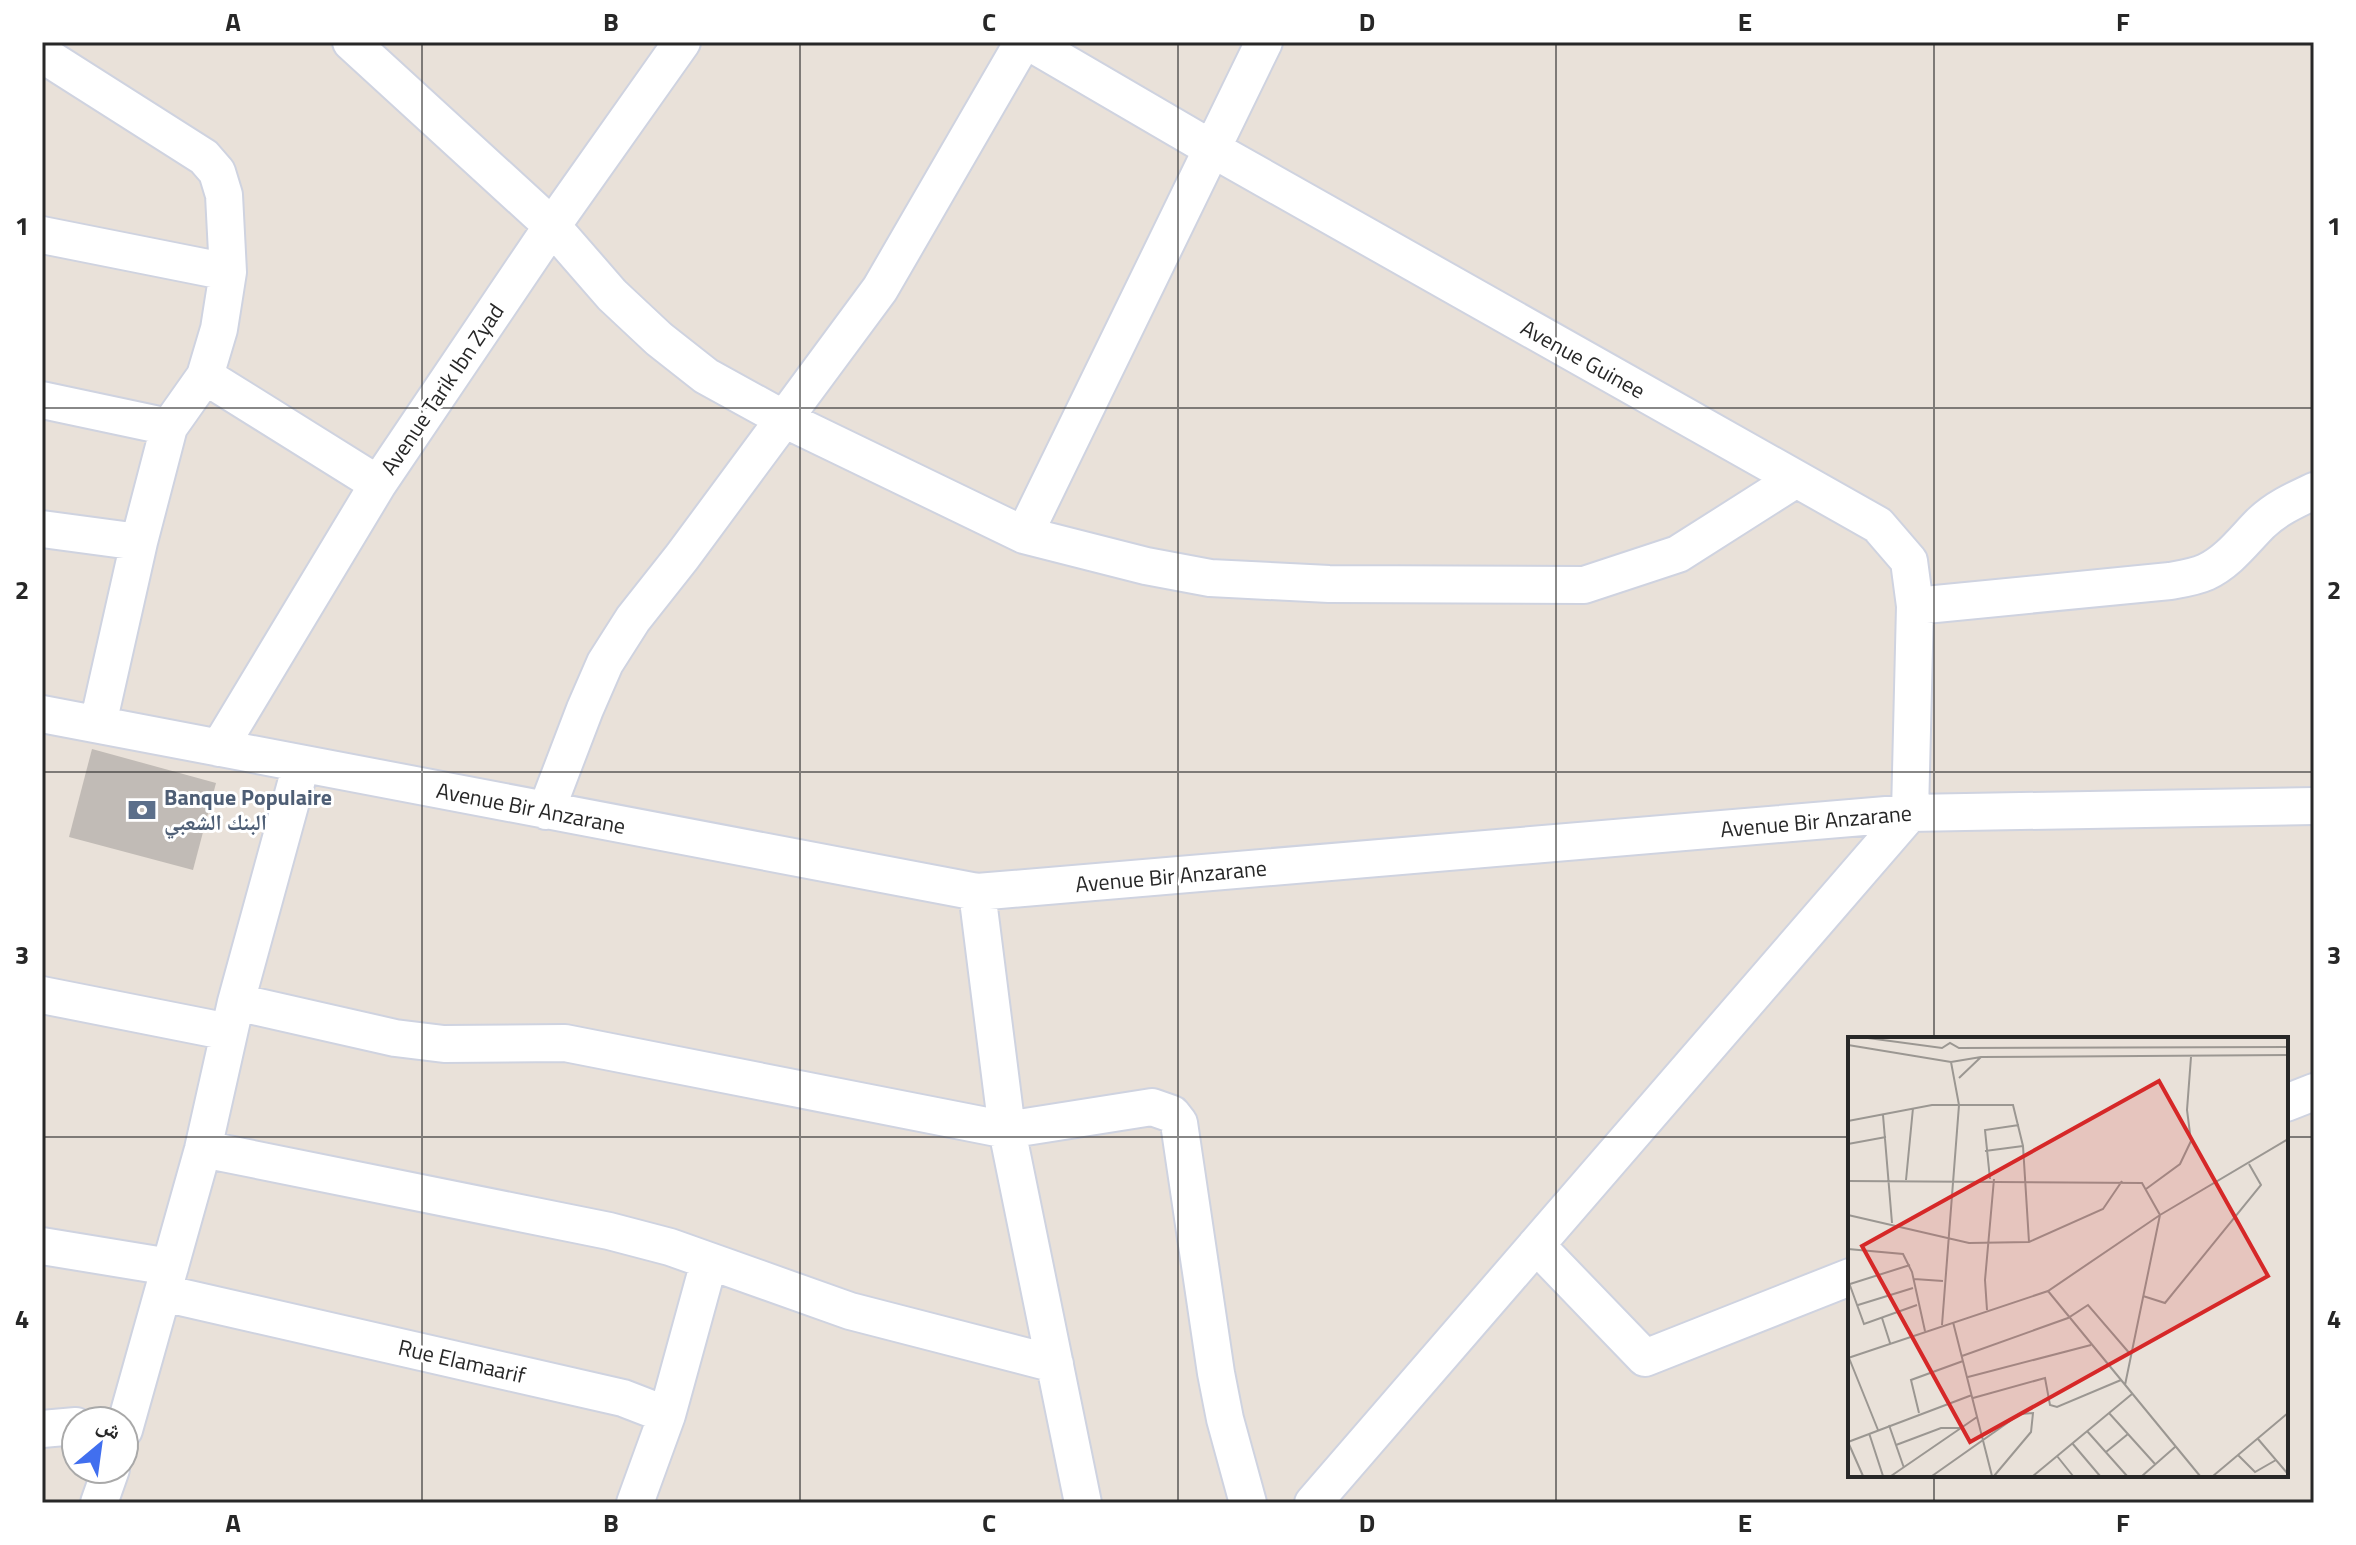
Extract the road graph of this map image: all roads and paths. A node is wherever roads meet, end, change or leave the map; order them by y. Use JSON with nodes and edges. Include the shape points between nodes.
{"nodes":[{"id":1,"x":351,"y":42,"type":"edge"},
{"id":2,"x":682,"y":42,"type":"edge"},
{"id":3,"x":1023,"y":42,"type":"edge"},
{"id":4,"x":1029,"y":42,"type":"edge"},
{"id":5,"x":1264,"y":42,"type":"edge"},
{"id":6,"x":42,"y":54,"type":"edge"},
{"id":7,"x":1214,"y":150,"type":"junction"},
{"id":8,"x":552,"y":226,"type":"junction"},
{"id":9,"x":42,"y":235,"type":"edge"},
{"id":10,"x":228,"y":272,"type":"junction"},
{"id":11,"x":205,"y":376,"type":"junction"},
{"id":12,"x":42,"y":400,"type":"edge"},
{"id":13,"x":784,"y":419,"type":"junction"},
{"id":14,"x":169,"y":427,"type":"junction"},
{"id":15,"x":1796,"y":479,"type":"junction"},
{"id":16,"x":378,"y":484,"type":"junction"},
{"id":17,"x":2314,"y":491,"type":"edge"},
{"id":18,"x":42,"y":529,"type":"edge"},
{"id":19,"x":1024,"y":535,"type":"junction"},
{"id":20,"x":139,"y":542,"type":"junction"},
{"id":21,"x":1915,"y":606,"type":"junction"},
{"id":22,"x":42,"y":714,"type":"edge"},
{"id":23,"x":98,"y":724,"type":"junction"},
{"id":24,"x":219,"y":748,"type":"junction"},
{"id":25,"x":301,"y":765,"type":"junction"},
{"id":26,"x":2314,"y":806,"type":"edge"},
{"id":27,"x":546,"y":811,"type":"junction"},
{"id":28,"x":1910,"y":813,"type":"junction"},
{"id":29,"x":977,"y":892,"type":"junction"},
{"id":30,"x":42,"y":995,"type":"edge"},
{"id":31,"x":232,"y":1017,"type":"junction"},
{"id":32,"x":2314,"y":1092,"type":"edge"},
{"id":33,"x":2288,"y":1102,"type":"edge"},
{"id":34,"x":1007,"y":1130,"type":"junction"},
{"id":35,"x":203,"y":1149,"type":"junction"},
{"id":36,"x":1536,"y":1245,"type":"junction"},
{"id":37,"x":42,"y":1246,"type":"edge"},
{"id":38,"x":709,"y":1262,"type":"junction"},
{"id":39,"x":1848,"y":1278,"type":"edge"},
{"id":40,"x":166,"y":1280,"type":"junction"},
{"id":41,"x":1055,"y":1364,"type":"junction"},
{"id":42,"x":129,"y":1405,"type":"edge"},
{"id":43,"x":667,"y":1415,"type":"junction"},
{"id":44,"x":635,"y":1503,"type":"edge"},
{"id":45,"x":1083,"y":1503,"type":"edge"},
{"id":46,"x":1248,"y":1503,"type":"edge"},
{"id":47,"x":1313,"y":1503,"type":"edge"}],
"edges":[{"from":1,"to":8,"type":"street"},
{"from":2,"to":8,"type":"street","name":"Avenue Tarik Ibn Zyad"},
{"from":3,"to":13,"type":"street","via":[[880,289]]},
{"from":4,"to":7,"type":"street","name":"Avenue Guinee"},
{"from":5,"to":7,"type":"street"},
{"from":6,"to":10,"type":"street","via":[[204,157],[217,172],[224,195]]},
{"from":7,"to":15,"type":"street","name":"Avenue Guinee"},
{"from":7,"to":19,"type":"street"},
{"from":8,"to":13,"type":"street","via":[[659,339],[706,376]]},
{"from":8,"to":16,"type":"street","name":"Avenue Tarik Ibn Zyad"},
{"from":9,"to":10,"type":"street"},
{"from":10,"to":11,"type":"street"},
{"from":11,"to":14,"type":"street"},
{"from":11,"to":16,"type":"street"},
{"from":12,"to":14,"type":"street"},
{"from":13,"to":19,"type":"street"},
{"from":13,"to":27,"type":"street","via":[[605,663]]},
{"from":14,"to":20,"type":"street"},
{"from":15,"to":19,"type":"street","via":[[1678,554],[1584,585],[1210,578]]},
{"from":15,"to":21,"type":"street","name":"Avenue Guinee","via":[[1878,525],[1909,561]]},
{"from":16,"to":24,"type":"street","name":"Avenue Tarik Ibn Zyad"},
{"from":17,"to":21,"type":"street","via":[[2284,505],[2204,573],[2170,581]]},
{"from":18,"to":20,"type":"street"},
{"from":20,"to":23,"type":"street"},
{"from":21,"to":28,"type":"street","name":"Avenue Guinee"},
{"from":22,"to":23,"type":"street","name":"Avenue Bir Anzarane"},
{"from":23,"to":24,"type":"street","name":"Avenue Bir Anzarane"},
{"from":24,"to":25,"type":"street","name":"Avenue Bir Anzarane"},
{"from":25,"to":27,"type":"street","name":"Avenue Bir Anzarane"},
{"from":25,"to":31,"type":"street"},
{"from":26,"to":28,"type":"street","name":"Avenue Bir Anzarane"},
{"from":27,"to":29,"type":"street","name":"Avenue Bir Anzarane"},
{"from":28,"to":29,"type":"street","name":"Avenue Bir Anzarane"},
{"from":28,"to":36,"type":"street"},
{"from":29,"to":34,"type":"street"},
{"from":30,"to":31,"type":"street"},
{"from":31,"to":34,"type":"street","via":[[444,1044],[565,1043]]},
{"from":31,"to":35,"type":"street"},
{"from":32,"to":33,"type":"street"},
{"from":34,"to":41,"type":"street"},
{"from":34,"to":46,"type":"street","via":[[1152,1107],[1172,1114],[1179,1123],[1216,1373]]},
{"from":35,"to":38,"type":"street","via":[[609,1231]]},
{"from":35,"to":40,"type":"street"},
{"from":36,"to":39,"type":"street","via":[[1645,1358]]},
{"from":36,"to":47,"type":"street"},
{"from":37,"to":40,"type":"street","name":"Rue Elamaarif"},
{"from":38,"to":41,"type":"street","via":[[850,1311]]},
{"from":38,"to":43,"type":"street"},
{"from":40,"to":42,"type":"street"},
{"from":40,"to":43,"type":"street","name":"Rue Elamaarif","via":[[623,1398]]},
{"from":41,"to":45,"type":"street"},
{"from":43,"to":44,"type":"street"}]}
